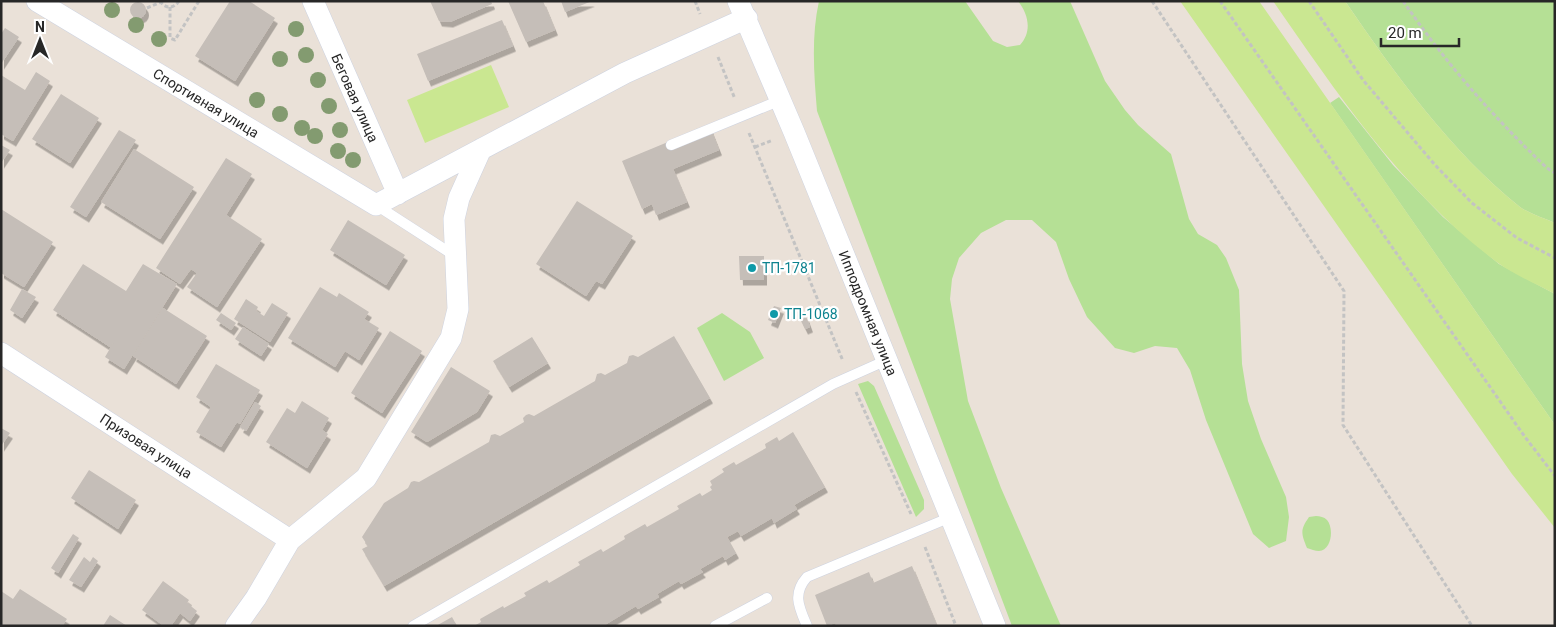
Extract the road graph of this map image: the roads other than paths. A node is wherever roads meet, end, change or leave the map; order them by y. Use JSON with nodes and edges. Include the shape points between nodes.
{"nodes":[{"id":1,"x":37,"y":1,"type":"edge"},
{"id":2,"x":313,"y":1,"type":"edge"},
{"id":3,"x":742,"y":10,"type":"edge"},
{"id":4,"x":781,"y":100,"type":"junction"},
{"id":5,"x":671,"y":145,"type":"dead end"},
{"id":6,"x":481,"y":149,"type":"junction"},
{"id":7,"x":398,"y":194,"type":"junction"},
{"id":8,"x":376,"y":205,"type":"junction"},
{"id":9,"x":455,"y":256,"type":"junction"},
{"id":10,"x":1,"y":353,"type":"edge"},
{"id":11,"x":887,"y":360,"type":"junction"},
{"id":12,"x":951,"y":517,"type":"junction"},
{"id":13,"x":290,"y":540,"type":"junction"},
{"id":14,"x":768,"y":598,"type":"dead end"},
{"id":15,"x":236,"y":626,"type":"edge"},
{"id":16,"x":413,"y":626,"type":"edge"},
{"id":17,"x":715,"y":626,"type":"edge"},
{"id":18,"x":807,"y":626,"type":"edge"},
{"id":19,"x":995,"y":626,"type":"edge"}],
"edges":[{"from":1,"to":8,"type":"street","name":"Спортивная улица"},
{"from":2,"to":7,"type":"street","name":"Беговая улица"},
{"from":3,"to":4,"type":"street","name":"Ипподромная улица"},
{"from":3,"to":6,"type":"street","via":[[709,35],[625,73]]},
{"from":4,"to":5,"type":"lane"},
{"from":4,"to":11,"type":"street","name":"Ипподромная улица"},
{"from":6,"to":7,"type":"street"},
{"from":6,"to":9,"type":"street","via":[[459,198],[454,219]]},
{"from":7,"to":8,"type":"street"},
{"from":8,"to":9,"type":"lane"},
{"from":9,"to":13,"type":"street","via":[[458,309],[451,338],[366,478]]},
{"from":10,"to":13,"type":"street","name":"Призовая улица"},
{"from":11,"to":12,"type":"street","name":"Ипподромная улица"},
{"from":11,"to":16,"type":"lane","via":[[824,388]]},
{"from":12,"to":18,"type":"lane","via":[[807,578],[798,595]]},
{"from":12,"to":19,"type":"street","name":"Ипподромная улица"},
{"from":13,"to":15,"type":"street"},
{"from":14,"to":17,"type":"lane"}]}
